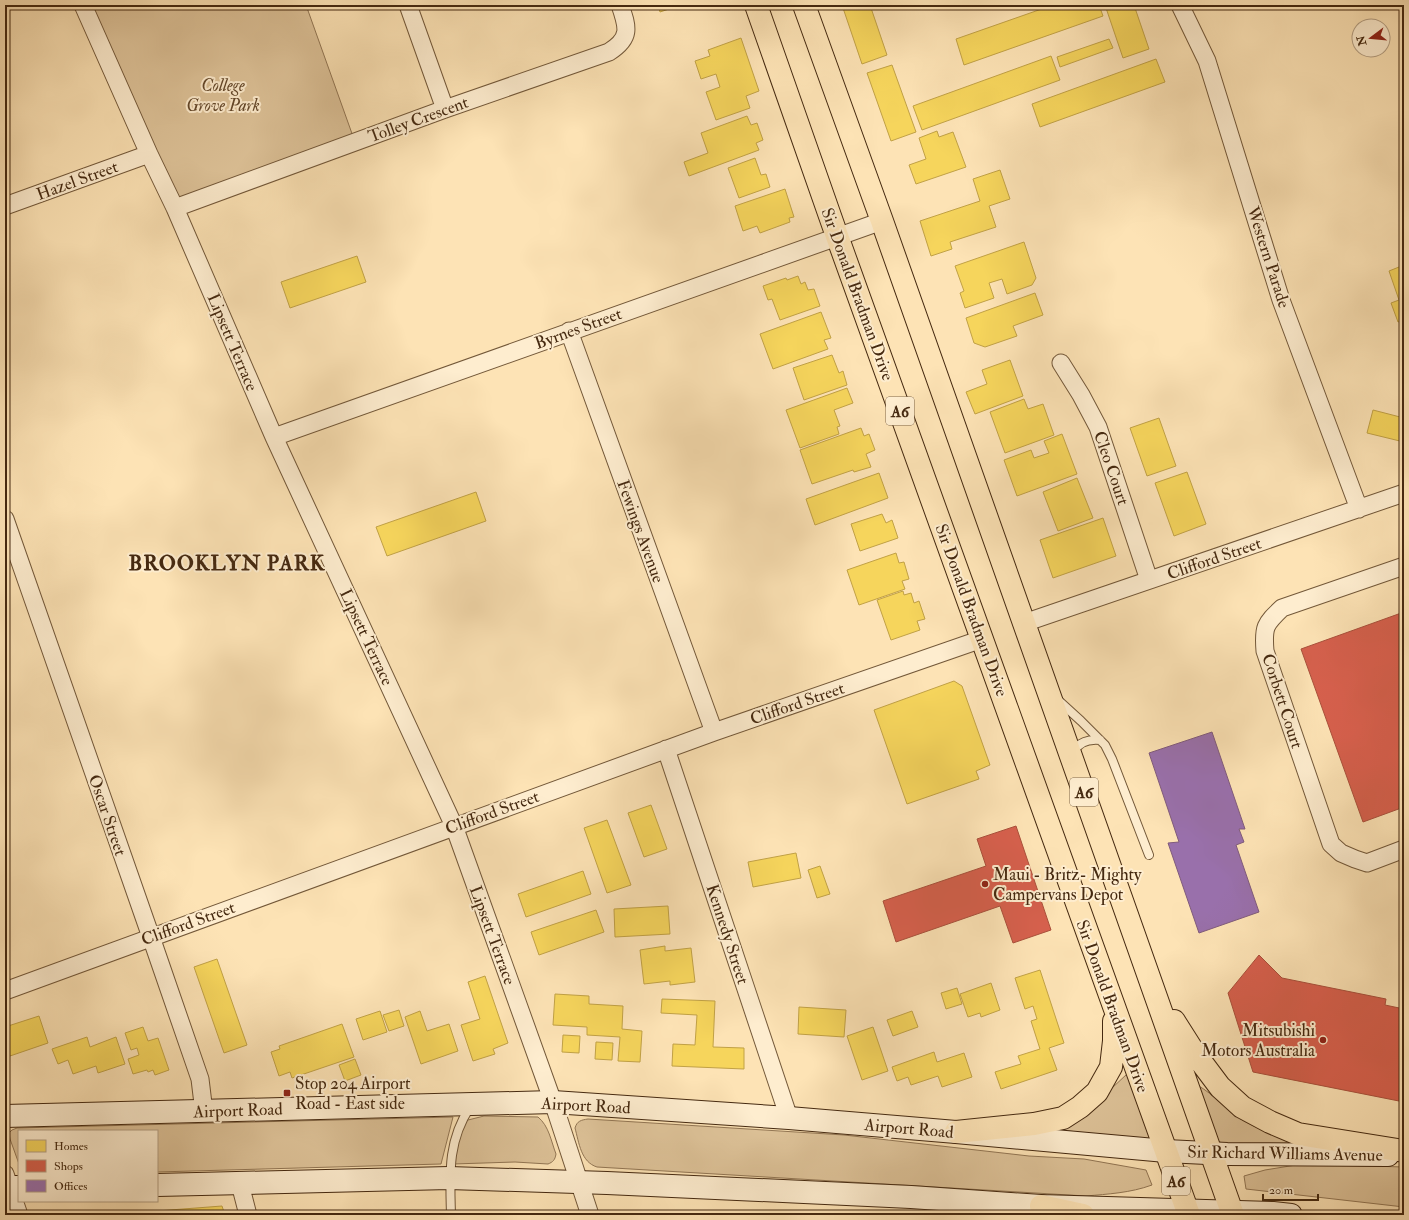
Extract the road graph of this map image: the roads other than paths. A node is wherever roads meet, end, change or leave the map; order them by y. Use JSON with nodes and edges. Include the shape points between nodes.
{"nodes":[{"id":1,"x":83,"y":5,"type":"edge"},
{"id":2,"x":408,"y":5,"type":"edge"},
{"id":3,"x":620,"y":5,"type":"edge"},
{"id":4,"x":756,"y":5,"type":"edge"},
{"id":5,"x":804,"y":5,"type":"edge"},
{"id":6,"x":1180,"y":5,"type":"edge"},
{"id":7,"x":444,"y":109,"type":"junction"},
{"id":8,"x":149,"y":154,"type":"junction"},
{"id":9,"x":5,"y":206,"type":"edge"},
{"id":10,"x":175,"y":208,"type":"junction"},
{"id":11,"x":882,"y":221,"type":"junction"},
{"id":12,"x":837,"y":236,"type":"junction"},
{"id":13,"x":569,"y":331,"type":"junction"},
{"id":14,"x":1061,"y":363,"type":"dead end"},
{"id":15,"x":274,"y":437,"type":"junction"},
{"id":16,"x":1404,"y":493,"type":"edge"},
{"id":17,"x":1358,"y":509,"type":"junction"},
{"id":18,"x":5,"y":519,"type":"edge"},
{"id":19,"x":1404,"y":566,"type":"edge"},
{"id":20,"x":1149,"y":580,"type":"junction"},
{"id":21,"x":1024,"y":623,"type":"junction"},
{"id":22,"x":982,"y":639,"type":"junction"},
{"id":23,"x":1048,"y":691,"type":"junction"},
{"id":24,"x":714,"y":732,"type":"junction"},
{"id":25,"x":1100,"y":740,"type":"junction"},
{"id":26,"x":666,"y":749,"type":"junction"},
{"id":27,"x":1071,"y":756,"type":"junction"},
{"id":28,"x":454,"y":826,"type":"junction"},
{"id":29,"x":1404,"y":849,"type":"edge"},
{"id":30,"x":1149,"y":855,"type":"dead end"},
{"id":31,"x":151,"y":937,"type":"junction"},
{"id":32,"x":1144,"y":961,"type":"junction"},
{"id":33,"x":5,"y":992,"type":"edge"},
{"id":34,"x":1114,"y":1006,"type":"junction"},
{"id":35,"x":553,"y":1102,"type":"junction"},
{"id":36,"x":473,"y":1103,"type":"junction"},
{"id":37,"x":204,"y":1112,"type":"junction"},
{"id":38,"x":5,"y":1116,"type":"edge"},
{"id":39,"x":789,"y":1118,"type":"junction"},
{"id":40,"x":956,"y":1132,"type":"junction"},
{"id":41,"x":1166,"y":1151,"type":"junction"},
{"id":42,"x":1404,"y":1151,"type":"edge"},
{"id":43,"x":1212,"y":1153,"type":"junction"},
{"id":44,"x":1404,"y":1155,"type":"edge"},
{"id":45,"x":449,"y":1178,"type":"junction"},
{"id":46,"x":579,"y":1182,"type":"junction"},
{"id":47,"x":10,"y":1184,"type":"edge"},
{"id":48,"x":240,"y":1184,"type":"junction"},
{"id":49,"x":158,"y":1185,"type":"edge"},
{"id":50,"x":1041,"y":1206,"type":"junction"},
{"id":51,"x":964,"y":1208,"type":"edge"},
{"id":52,"x":1188,"y":1213,"type":"edge"},
{"id":53,"x":1232,"y":1214,"type":"edge"},
{"id":54,"x":20,"y":1215,"type":"edge"},
{"id":55,"x":248,"y":1215,"type":"edge"},
{"id":56,"x":451,"y":1215,"type":"edge"},
{"id":57,"x":590,"y":1215,"type":"edge"},
{"id":58,"x":1083,"y":1215,"type":"edge"},
{"id":59,"x":1291,"y":1215,"type":"edge"}],
"edges":[{"from":1,"to":8,"type":"street","name":"Lipsett Terrace"},
{"from":2,"to":7,"type":"street"},
{"from":3,"to":7,"type":"street","name":"Tolley Crescent","via":[[626,20],[626,34],[620,44],[608,52]]},
{"from":4,"to":12,"type":"main road","name":"Sir Donald Bradman Drive","number":"A6"},
{"from":5,"to":11,"type":"main road","number":"A6"},
{"from":6,"to":17,"type":"street","name":"Western Parade","via":[[1207,61],[1281,300]]},
{"from":7,"to":10,"type":"street","name":"Tolley Crescent"},
{"from":8,"to":9,"type":"street","name":"Hazel Street"},
{"from":8,"to":10,"type":"street","name":"Lipsett Terrace"},
{"from":10,"to":15,"type":"street","name":"Lipsett Terrace"},
{"from":11,"to":12,"type":"street","name":"Byrnes Street"},
{"from":11,"to":21,"type":"main road","number":"A6"},
{"from":12,"to":13,"type":"street","name":"Byrnes Street"},
{"from":12,"to":22,"type":"main road","name":"Sir Donald Bradman Drive","number":"A6"},
{"from":13,"to":15,"type":"street","name":"Byrnes Street"},
{"from":13,"to":24,"type":"street","name":"Fewings Avenue"},
{"from":14,"to":20,"type":"street","name":"Cleo Court","via":[[1098,427]]},
{"from":15,"to":28,"type":"street","name":"Lipsett Terrace"},
{"from":16,"to":17,"type":"street","name":"Clifford Street"},
{"from":17,"to":20,"type":"street","name":"Clifford Street"},
{"from":18,"to":31,"type":"street","name":"Oscar Street"},
{"from":19,"to":29,"type":"street","name":"Corbett Court","via":[[1282,608],[1269,620],[1264,632],[1264,651],[1332,844],[1341,853],[1367,863]]},
{"from":20,"to":21,"type":"street","name":"Clifford Street"},
{"from":21,"to":23,"type":"main road","number":"A6"},
{"from":22,"to":24,"type":"street","name":"Clifford Street"},
{"from":22,"to":34,"type":"main road","name":"Sir Donald Bradman Drive","number":"A6"},
{"from":23,"to":25,"type":"lane"},
{"from":23,"to":27,"type":"main road","number":"A6"},
{"from":24,"to":26,"type":"street","name":"Clifford Street"},
{"from":25,"to":27,"type":"lane","via":[[1094,739],[1080,744]]},
{"from":25,"to":30,"type":"lane","via":[[1112,759]]},
{"from":26,"to":28,"type":"street","name":"Clifford Street"},
{"from":26,"to":39,"type":"street","name":"Kennedy Street"},
{"from":27,"to":32,"type":"main road","number":"A6"},
{"from":28,"to":31,"type":"street","name":"Clifford Street"},
{"from":28,"to":35,"type":"street","name":"Lipsett Terrace"},
{"from":31,"to":33,"type":"street","name":"Clifford Street"},
{"from":31,"to":37,"type":"street","name":"Oscar Street","via":[[200,1079]]},
{"from":32,"to":42,"type":"main road","via":[[1172,1017],[1193,1051],[1220,1087],[1242,1107],[1298,1134]]},
{"from":32,"to":43,"type":"main road","number":"A6"},
{"from":34,"to":40,"type":"main road","via":[[1111,1067],[1097,1092],[1080,1107],[1063,1118],[1034,1124]]},
{"from":34,"to":41,"type":"main road","name":"Sir Donald Bradman Drive","number":"A6"},
{"from":35,"to":36,"type":"main road","name":"Airport Road"},
{"from":35,"to":39,"type":"main road","name":"Airport Road"},
{"from":35,"to":46,"type":"street","name":"Lipsett Terrace"},
{"from":36,"to":37,"type":"main road","name":"Airport Road"},
{"from":36,"to":45,"type":"lane","via":[[456,1134]]},
{"from":37,"to":38,"type":"main road","name":"Airport Road"},
{"from":39,"to":40,"type":"main road","name":"Airport Road"},
{"from":40,"to":41,"type":"main road","name":"Airport Road"},
{"from":41,"to":43,"type":"main road","name":"Sir Richard Williams Avenue"},
{"from":41,"to":52,"type":"main road","name":"Sir Donald Bradman Drive","number":"A6"},
{"from":43,"to":44,"type":"main road","name":"Sir Richard Williams Avenue"},
{"from":43,"to":53,"type":"main road","number":"A6"},
{"from":45,"to":46,"type":"main road"},
{"from":45,"to":48,"type":"main road"},
{"from":45,"to":56,"type":"lane"},
{"from":46,"to":51,"type":"main road","via":[[804,1192]]},
{"from":46,"to":57,"type":"street","name":"Lipsett Terrace"},
{"from":47,"to":54,"type":"street"},
{"from":48,"to":49,"type":"main road"},
{"from":48,"to":55,"type":"street"},
{"from":50,"to":51,"type":"main road"},
{"from":50,"to":52,"type":"main road"},
{"from":50,"to":58,"type":"main road"},
{"from":52,"to":53,"type":"main road"},
{"from":53,"to":59,"type":"main road"}]}
